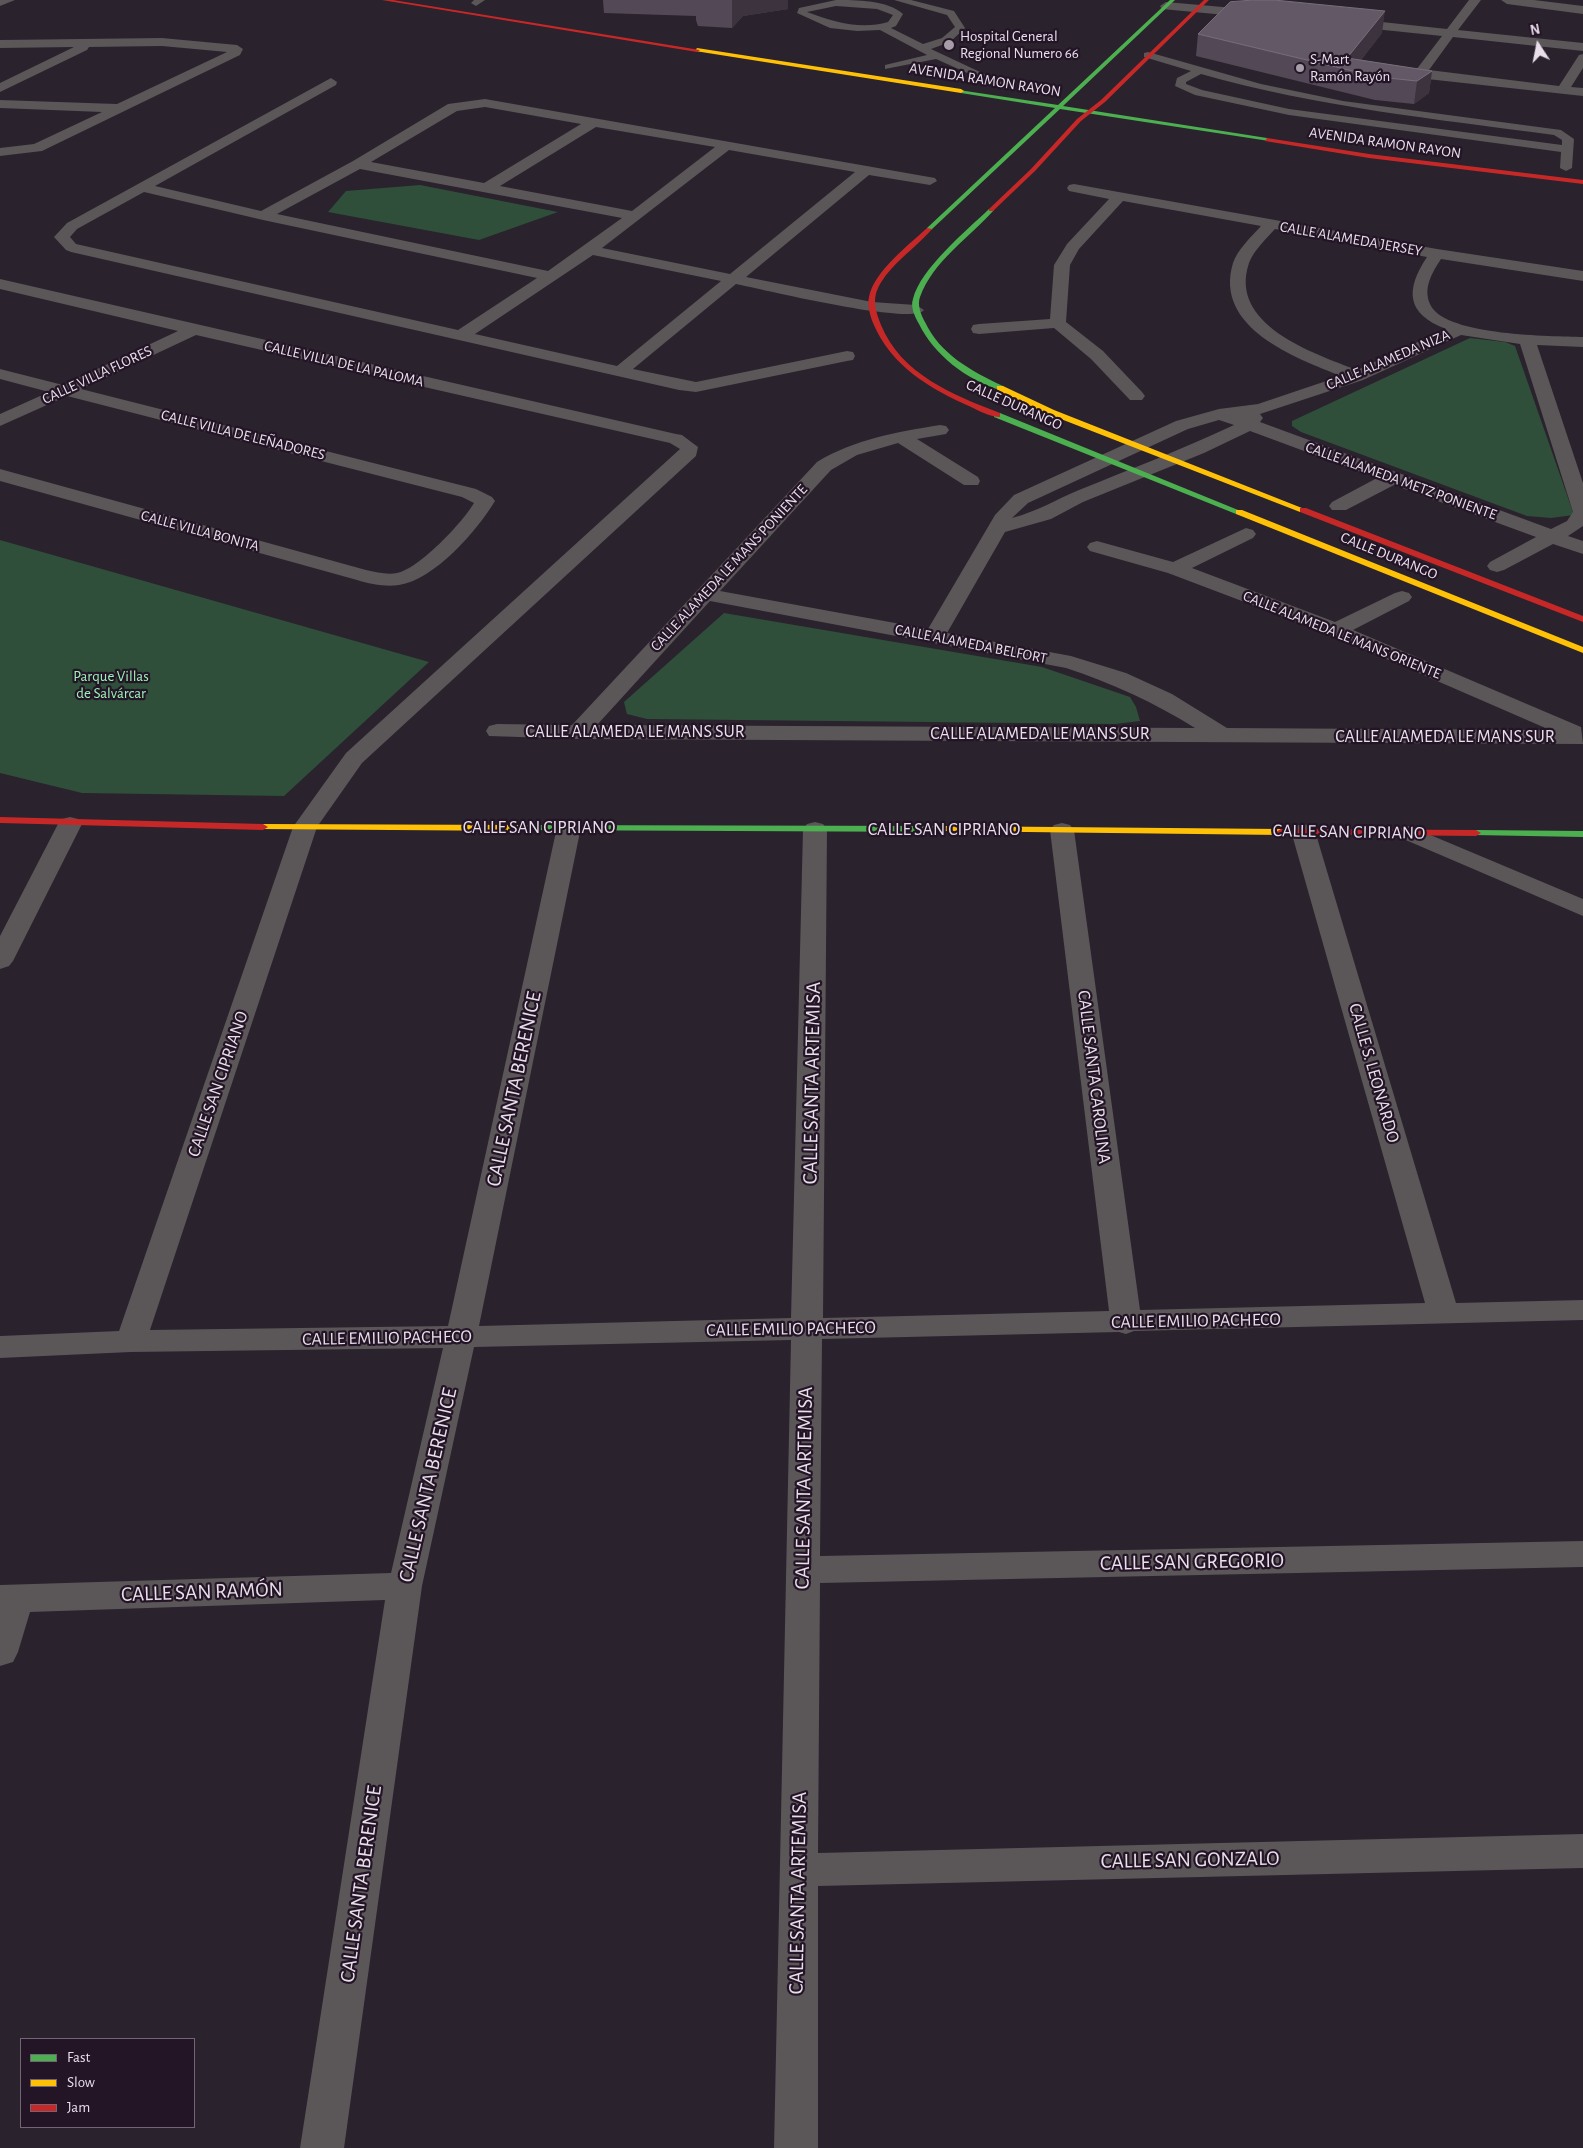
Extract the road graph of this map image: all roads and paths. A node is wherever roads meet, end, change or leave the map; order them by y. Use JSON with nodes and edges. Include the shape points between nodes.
{"nodes":[{"id":1,"x":9,"y":0,"type":"edge"},
{"id":2,"x":384,"y":0,"type":"edge"},
{"id":3,"x":452,"y":0,"type":"edge"},
{"id":4,"x":899,"y":0,"type":"edge"},
{"id":5,"x":1475,"y":0,"type":"edge"},
{"id":6,"x":1507,"y":0,"type":"edge"},
{"id":7,"x":0,"y":2,"type":"edge"},
{"id":8,"x":478,"y":2,"type":"edge"},
{"id":9,"x":1170,"y":3,"type":"edge"},
{"id":10,"x":1203,"y":4,"type":"edge"},
{"id":11,"x":1583,"y":10,"type":"edge"},
{"id":12,"x":1267,"y":15,"type":"edge"},
{"id":13,"x":560,"y":16,"type":"dead end"},
{"id":14,"x":1335,"y":21,"type":"edge"},
{"id":15,"x":606,"y":23,"type":"dead end"},
{"id":16,"x":882,"y":27,"type":"junction"},
{"id":17,"x":583,"y":31,"type":"junction"},
{"id":18,"x":1451,"y":32,"type":"junction"},
{"id":19,"x":715,"y":40,"type":"dead end"},
{"id":20,"x":0,"y":44,"type":"edge"},
{"id":21,"x":89,"y":44,"type":"junction"},
{"id":22,"x":1583,"y":47,"type":"edge"},
{"id":23,"x":697,"y":48,"type":"junction"},
{"id":24,"x":922,"y":48,"type":"junction"},
{"id":25,"x":0,"y":50,"type":"edge"},
{"id":26,"x":1148,"y":55,"type":"junction"},
{"id":27,"x":937,"y":56,"type":"junction"},
{"id":28,"x":1583,"y":58,"type":"edge"},
{"id":29,"x":884,"y":66,"type":"joint"},
{"id":30,"x":1200,"y":70,"type":"junction"},
{"id":31,"x":916,"y":72,"type":"dead end"},
{"id":32,"x":934,"y":75,"type":"dead end"},
{"id":33,"x":331,"y":82,"type":"dead end"},
{"id":34,"x":0,"y":88,"type":"edge"},
{"id":35,"x":1008,"y":88,"type":"junction"},
{"id":36,"x":1563,"y":90,"type":"junction"},
{"id":37,"x":1583,"y":92,"type":"edge"},
{"id":38,"x":1070,"y":96,"type":"junction"},
{"id":39,"x":1108,"y":102,"type":"junction"},
{"id":40,"x":0,"y":104,"type":"edge"},
{"id":41,"x":1056,"y":107,"type":"junction"},
{"id":42,"x":120,"y":108,"type":"junction"},
{"id":43,"x":1089,"y":112,"type":"junction"},
{"id":44,"x":1406,"y":112,"type":"junction"},
{"id":45,"x":594,"y":122,"type":"junction"},
{"id":46,"x":1239,"y":123,"type":"dead end"},
{"id":47,"x":1258,"y":126,"type":"dead end"},
{"id":48,"x":1390,"y":127,"type":"junction"},
{"id":49,"x":1380,"y":138,"type":"dead end"},
{"id":50,"x":727,"y":146,"type":"junction"},
{"id":51,"x":1409,"y":149,"type":"dead end"},
{"id":52,"x":1568,"y":149,"type":"junction"},
{"id":53,"x":0,"y":152,"type":"edge"},
{"id":54,"x":358,"y":164,"type":"junction"},
{"id":55,"x":1570,"y":168,"type":"joint"},
{"id":56,"x":865,"y":171,"type":"junction"},
{"id":57,"x":930,"y":181,"type":"dead end"},
{"id":58,"x":1583,"y":182,"type":"edge"},
{"id":59,"x":142,"y":187,"type":"junction"},
{"id":60,"x":487,"y":188,"type":"junction"},
{"id":61,"x":1074,"y":188,"type":"dead end"},
{"id":62,"x":1120,"y":196,"type":"junction"},
{"id":63,"x":263,"y":216,"type":"junction"},
{"id":64,"x":636,"y":216,"type":"junction"},
{"id":65,"x":1271,"y":224,"type":"junction"},
{"id":66,"x":605,"y":240,"type":"junction"},
{"id":67,"x":590,"y":250,"type":"junction"},
{"id":68,"x":1437,"y":254,"type":"junction"},
{"id":69,"x":746,"y":269,"type":"junction"},
{"id":70,"x":551,"y":276,"type":"junction"},
{"id":71,"x":1583,"y":276,"type":"edge"},
{"id":72,"x":734,"y":280,"type":"junction"},
{"id":73,"x":0,"y":284,"type":"edge"},
{"id":74,"x":872,"y":301,"type":"junction"},
{"id":75,"x":916,"y":304,"type":"junction"},
{"id":76,"x":1058,"y":323,"type":"junction"},
{"id":77,"x":979,"y":329,"type":"dead end"},
{"id":78,"x":194,"y":330,"type":"junction"},
{"id":79,"x":1458,"y":330,"type":"junction"},
{"id":80,"x":462,"y":335,"type":"junction"},
{"id":81,"x":1527,"y":340,"type":"junction"},
{"id":82,"x":1583,"y":342,"type":"edge"},
{"id":83,"x":847,"y":356,"type":"dead end"},
{"id":84,"x":621,"y":371,"type":"junction"},
{"id":85,"x":0,"y":374,"type":"edge"},
{"id":86,"x":1357,"y":376,"type":"junction"},
{"id":87,"x":65,"y":389,"type":"junction"},
{"id":88,"x":1136,"y":396,"type":"dead end"},
{"id":89,"x":1261,"y":408,"type":"junction"},
{"id":90,"x":1219,"y":414,"type":"junction"},
{"id":91,"x":0,"y":421,"type":"edge"},
{"id":92,"x":1249,"y":425,"type":"junction"},
{"id":93,"x":940,"y":430,"type":"dead end"},
{"id":94,"x":901,"y":436,"type":"junction"},
{"id":95,"x":1137,"y":444,"type":"junction"},
{"id":96,"x":688,"y":445,"type":"joint"},
{"id":97,"x":1105,"y":459,"type":"junction"},
{"id":98,"x":1172,"y":459,"type":"junction"},
{"id":99,"x":1141,"y":472,"type":"junction"},
{"id":100,"x":0,"y":475,"type":"edge"},
{"id":101,"x":1394,"y":477,"type":"junction"},
{"id":102,"x":972,"y":481,"type":"dead end"},
{"id":103,"x":1044,"y":487,"type":"junction"},
{"id":104,"x":1076,"y":498,"type":"junction"},
{"id":105,"x":1339,"y":506,"type":"dead end"},
{"id":106,"x":998,"y":528,"type":"junction"},
{"id":107,"x":1246,"y":534,"type":"dead end"},
{"id":108,"x":1551,"y":537,"type":"junction"},
{"id":109,"x":1097,"y":547,"type":"dead end"},
{"id":110,"x":1583,"y":548,"type":"edge"},
{"id":111,"x":1497,"y":566,"type":"dead end"},
{"id":112,"x":1175,"y":569,"type":"junction"},
{"id":113,"x":401,"y":579,"type":"joint"},
{"id":114,"x":705,"y":594,"type":"junction"},
{"id":115,"x":1402,"y":597,"type":"dead end"},
{"id":116,"x":1583,"y":619,"type":"edge"},
{"id":117,"x":1336,"y":630,"type":"junction"},
{"id":118,"x":934,"y":636,"type":"junction"},
{"id":119,"x":1583,"y":650,"type":"edge"},
{"id":120,"x":497,"y":731,"type":"dead end"},
{"id":121,"x":578,"y":732,"type":"junction"},
{"id":122,"x":1222,"y":735,"type":"junction"},
{"id":123,"x":1583,"y":737,"type":"edge"},
{"id":124,"x":0,"y":820,"type":"edge"},
{"id":125,"x":70,"y":824,"type":"junction"},
{"id":126,"x":305,"y":827,"type":"junction"},
{"id":127,"x":569,"y":828,"type":"junction"},
{"id":128,"x":815,"y":829,"type":"junction"},
{"id":129,"x":1062,"y":830,"type":"junction"},
{"id":130,"x":1303,"y":831,"type":"junction"},
{"id":131,"x":1409,"y":833,"type":"junction"},
{"id":132,"x":1583,"y":834,"type":"edge"},
{"id":133,"x":1583,"y":908,"type":"edge"},
{"id":134,"x":0,"y":961,"type":"edge"},
{"id":135,"x":1583,"y":1310,"type":"edge"},
{"id":136,"x":1444,"y":1315,"type":"junction"},
{"id":137,"x":1126,"y":1323,"type":"junction"},
{"id":138,"x":808,"y":1328,"type":"junction"},
{"id":139,"x":461,"y":1337,"type":"junction"},
{"id":140,"x":130,"y":1341,"type":"junction"},
{"id":141,"x":0,"y":1347,"type":"edge"},
{"id":142,"x":1583,"y":1554,"type":"edge"},
{"id":143,"x":802,"y":1570,"type":"junction"},
{"id":144,"x":405,"y":1586,"type":"junction"},
{"id":145,"x":8,"y":1599,"type":"edge"},
{"id":146,"x":0,"y":1652,"type":"edge"},
{"id":147,"x":1583,"y":1851,"type":"edge"},
{"id":148,"x":798,"y":1870,"type":"junction"},
{"id":149,"x":322,"y":2148,"type":"edge"},
{"id":150,"x":796,"y":2148,"type":"edge"}],
"edges":[{"from":1,"to":7,"type":"street"},
{"from":2,"to":17,"type":"main road","name":"AVENIDA RAMON RAYON"},
{"from":3,"to":8,"type":"main road"},
{"from":4,"to":24,"type":"lane","via":[[951,13],[960,28],[946,40]]},
{"from":5,"to":18,"type":"street"},
{"from":6,"to":11,"type":"street"},
{"from":8,"to":13,"type":"main road"},
{"from":9,"to":10,"type":"street"},
{"from":9,"to":38,"type":"main road"},
{"from":10,"to":12,"type":"street"},
{"from":10,"to":26,"type":"main road"},
{"from":14,"to":18,"type":"street"},
{"from":15,"to":17,"type":"main road"},
{"from":16,"to":16,"type":"lane","via":[[830,25],[806,17],[802,10],[815,4],[836,2],[881,6],[898,14],[892,24]]},
{"from":16,"to":24,"type":"lane"},
{"from":17,"to":23,"type":"main road","name":"AVENIDA RAMON RAYON"},
{"from":18,"to":22,"type":"street"},
{"from":18,"to":36,"type":"street","via":[[1422,70],[1424,73]]},
{"from":19,"to":23,"type":"main road"},
{"from":20,"to":21,"type":"street"},
{"from":21,"to":25,"type":"street"},
{"from":21,"to":34,"type":"street"},
{"from":21,"to":42,"type":"street","via":[[171,43],[237,49]]},
{"from":23,"to":41,"type":"main road","name":"AVENIDA RAMON RAYON"},
{"from":24,"to":27,"type":"lane"},
{"from":26,"to":30,"type":"lane"},
{"from":26,"to":39,"type":"main road"},
{"from":27,"to":29,"type":"lane"},
{"from":27,"to":35,"type":"lane"},
{"from":28,"to":36,"type":"street"},
{"from":29,"to":31,"type":"main road","name":"AVENIDA RAMON RAYON"},
{"from":30,"to":44,"type":"lane","via":[[1287,93]]},
{"from":30,"to":48,"type":"lane","via":[[1181,80],[1180,86],[1241,102]]},
{"from":32,"to":35,"type":"main road","name":"AVENIDA RAMON RAYON"},
{"from":33,"to":59,"type":"street"},
{"from":35,"to":38,"type":"main road","name":"AVENIDA RAMON RAYON"},
{"from":36,"to":37,"type":"street"},
{"from":38,"to":39,"type":"main road","name":"AVENIDA RAMON RAYON"},
{"from":38,"to":41,"type":"main road"},
{"from":39,"to":43,"type":"main road"},
{"from":40,"to":42,"type":"street"},
{"from":41,"to":43,"type":"main road","name":"AVENIDA RAMON RAYON"},
{"from":41,"to":74,"type":"main road","via":[[886,272]]},
{"from":42,"to":53,"type":"street","via":[[37,148]]},
{"from":43,"to":58,"type":"main road","name":"AVENIDA RAMON RAYON","via":[[1369,156]]},
{"from":43,"to":75,"type":"main road","via":[[961,239],[928,278]]},
{"from":44,"to":48,"type":"lane"},
{"from":44,"to":52,"type":"lane","via":[[1557,132],[1568,139]]},
{"from":45,"to":50,"type":"street"},
{"from":45,"to":54,"type":"street","via":[[486,103],[469,104],[453,107]]},
{"from":45,"to":60,"type":"street"},
{"from":46,"to":47,"type":"main road"},
{"from":48,"to":49,"type":"lane"},
{"from":48,"to":52,"type":"lane"},
{"from":50,"to":56,"type":"street"},
{"from":50,"to":64,"type":"street"},
{"from":51,"to":55,"type":"main road","name":"AVENIDA RAMON RAYON"},
{"from":52,"to":55,"type":"lane"},
{"from":54,"to":60,"type":"street"},
{"from":54,"to":63,"type":"street"},
{"from":56,"to":57,"type":"street"},
{"from":56,"to":69,"type":"street"},
{"from":59,"to":63,"type":"street"},
{"from":59,"to":80,"type":"street","via":[[72,226],[62,236],[71,247]]},
{"from":60,"to":64,"type":"street"},
{"from":61,"to":62,"type":"street","name":"CALLE ALAMEDA JERSEY"},
{"from":62,"to":65,"type":"street","name":"CALLE ALAMEDA JERSEY"},
{"from":62,"to":76,"type":"street","via":[[1072,247],[1062,265]]},
{"from":63,"to":70,"type":"street"},
{"from":64,"to":66,"type":"street"},
{"from":65,"to":68,"type":"street","name":"CALLE ALAMEDA JERSEY"},
{"from":65,"to":86,"type":"street","via":[[1242,262],[1238,284],[1240,300],[1255,322],[1288,346]]},
{"from":66,"to":67,"type":"street"},
{"from":66,"to":69,"type":"street"},
{"from":67,"to":70,"type":"street"},
{"from":67,"to":72,"type":"street"},
{"from":68,"to":71,"type":"street","name":"CALLE ALAMEDA JERSEY"},
{"from":68,"to":79,"type":"street","via":[[1422,278],[1418,294],[1424,308],[1437,320]]},
{"from":69,"to":72,"type":"street"},
{"from":69,"to":74,"type":"street"},
{"from":70,"to":80,"type":"street"},
{"from":72,"to":74,"type":"street"},
{"from":72,"to":84,"type":"street"},
{"from":73,"to":78,"type":"street","name":"CALLE VILLA DE LA PALOMA"},
{"from":74,"to":75,"type":"street"},
{"from":74,"to":97,"type":"main road","name":"CALLE DURANGO","via":[[880,335],[900,361],[932,384],[976,407]]},
{"from":75,"to":95,"type":"main road","name":"CALLE DURANGO","via":[[926,334],[947,358],[986,382],[1051,412]]},
{"from":76,"to":77,"type":"street"},
{"from":76,"to":88,"type":"street","via":[[1097,355]]},
{"from":78,"to":87,"type":"street","name":"CALLE VILLA FLORES"},
{"from":78,"to":96,"type":"street","name":"CALLE VILLA DE LA PALOMA","via":[[676,439]]},
{"from":79,"to":81,"type":"street"},
{"from":79,"to":86,"type":"street","name":"CALLE ALAMEDA NIZA"},
{"from":80,"to":84,"type":"street"},
{"from":81,"to":82,"type":"street"},
{"from":81,"to":108,"type":"street","via":[[1583,512],[1574,525]]},
{"from":83,"to":84,"type":"street","via":[[696,387]]},
{"from":85,"to":87,"type":"street","name":"CALLE VILLA DE LEÑADORES"},
{"from":86,"to":89,"type":"street","name":"CALLE ALAMEDA NIZA"},
{"from":87,"to":91,"type":"street","name":"CALLE VILLA FLORES"},
{"from":87,"to":113,"type":"street","name":"CALLE VILLA DE LEÑADORES","via":[[468,493],[485,501],[422,569]]},
{"from":89,"to":90,"type":"street","name":"CALLE ALAMEDA NIZA"},
{"from":89,"to":92,"type":"street"},
{"from":90,"to":92,"type":"street","name":"CALLE ALAMEDA METZ PONIENTE"},
{"from":90,"to":95,"type":"street","name":"CALLE ALAMEDA NIZA"},
{"from":92,"to":98,"type":"street"},
{"from":92,"to":101,"type":"street","name":"CALLE ALAMEDA METZ PONIENTE"},
{"from":93,"to":94,"type":"street","name":"CALLE ALAMEDA LE MANS PONIENTE"},
{"from":94,"to":102,"type":"street"},
{"from":94,"to":114,"type":"street","name":"CALLE ALAMEDA LE MANS PONIENTE","via":[[839,455],[824,466]]},
{"from":95,"to":97,"type":"street","name":"CALLE ALAMEDA NIZA"},
{"from":95,"to":98,"type":"main road","name":"CALLE DURANGO"},
{"from":96,"to":126,"type":"street","name":"CALLE SAN CIPRIANO","via":[[690,452],[354,758]]},
{"from":97,"to":99,"type":"main road","name":"CALLE DURANGO"},
{"from":97,"to":103,"type":"street","name":"CALLE ALAMEDA NIZA"},
{"from":98,"to":99,"type":"street"},
{"from":98,"to":116,"type":"main road","name":"CALLE DURANGO"},
{"from":99,"to":104,"type":"street"},
{"from":99,"to":119,"type":"main road","name":"CALLE DURANGO"},
{"from":100,"to":113,"type":"street","name":"CALLE VILLA BONITA","via":[[364,576]]},
{"from":101,"to":105,"type":"street"},
{"from":101,"to":108,"type":"street","name":"CALLE ALAMEDA METZ PONIENTE"},
{"from":103,"to":104,"type":"street"},
{"from":103,"to":106,"type":"street","name":"CALLE ALAMEDA NIZA","via":[[1008,508]]},
{"from":104,"to":106,"type":"street","via":[[1044,515]]},
{"from":106,"to":118,"type":"street","name":"CALLE ALAMEDA NIZA"},
{"from":107,"to":112,"type":"street"},
{"from":108,"to":110,"type":"street","name":"CALLE ALAMEDA METZ PONIENTE"},
{"from":108,"to":111,"type":"street"},
{"from":109,"to":112,"type":"street","name":"CALLE ALAMEDA LE MANS ORIENTE"},
{"from":112,"to":117,"type":"street","name":"CALLE ALAMEDA LE MANS ORIENTE"},
{"from":114,"to":118,"type":"street","name":"CALLE ALAMEDA BELFORT"},
{"from":114,"to":121,"type":"street","name":"CALLE ALAMEDA LE MANS PONIENTE"},
{"from":115,"to":117,"type":"street"},
{"from":117,"to":123,"type":"street","name":"CALLE ALAMEDA LE MANS ORIENTE"},
{"from":118,"to":122,"type":"street","name":"CALLE ALAMEDA BELFORT","via":[[1071,662],[1118,678],[1164,699]]},
{"from":120,"to":121,"type":"street","name":"CALLE ALAMEDA LE MANS SUR"},
{"from":121,"to":122,"type":"street","name":"CALLE ALAMEDA LE MANS SUR"},
{"from":122,"to":123,"type":"street","name":"CALLE ALAMEDA LE MANS SUR"},
{"from":124,"to":125,"type":"main road","name":"CALLE SAN CIPRIANO"},
{"from":125,"to":126,"type":"main road","name":"CALLE SAN CIPRIANO"},
{"from":125,"to":134,"type":"street"},
{"from":126,"to":127,"type":"main road","name":"CALLE SAN CIPRIANO"},
{"from":126,"to":140,"type":"street","name":"CALLE SAN CIPRIANO"},
{"from":127,"to":128,"type":"main road","name":"CALLE SAN CIPRIANO"},
{"from":127,"to":139,"type":"street","name":"CALLE SANTA BERENICE"},
{"from":128,"to":129,"type":"main road","name":"CALLE SAN CIPRIANO"},
{"from":128,"to":138,"type":"street","name":"CALLE SANTA ARTEMISA"},
{"from":129,"to":130,"type":"main road","name":"CALLE SAN CIPRIANO"},
{"from":129,"to":137,"type":"street","name":"CALLE SANTA CAROLINA"},
{"from":130,"to":131,"type":"main road","name":"CALLE SAN CIPRIANO"},
{"from":130,"to":136,"type":"street","name":"CALLE S. LEONARDO"},
{"from":131,"to":132,"type":"main road","name":"CALLE SAN CIPRIANO"},
{"from":131,"to":133,"type":"street"},
{"from":135,"to":136,"type":"street","name":"CALLE EMILIO PACHECO"},
{"from":136,"to":137,"type":"street","name":"CALLE EMILIO PACHECO"},
{"from":137,"to":138,"type":"street","name":"CALLE EMILIO PACHECO"},
{"from":138,"to":139,"type":"street","name":"CALLE EMILIO PACHECO"},
{"from":138,"to":143,"type":"street","name":"CALLE SANTA ARTEMISA"},
{"from":139,"to":140,"type":"street","name":"CALLE EMILIO PACHECO"},
{"from":139,"to":144,"type":"street","name":"CALLE SANTA BERENICE"},
{"from":140,"to":141,"type":"street","name":"CALLE EMILIO PACHECO"},
{"from":142,"to":143,"type":"street","name":"CALLE SAN GREGORIO"},
{"from":143,"to":148,"type":"street","name":"CALLE SANTA ARTEMISA"},
{"from":144,"to":145,"type":"street","name":"CALLE SAN RAMÓN"},
{"from":144,"to":149,"type":"street","name":"CALLE SANTA BERENICE"},
{"from":145,"to":146,"type":"street"},
{"from":147,"to":148,"type":"street","name":"CALLE SAN GONZALO"},
{"from":148,"to":150,"type":"street","name":"CALLE SANTA ARTEMISA"}]}
